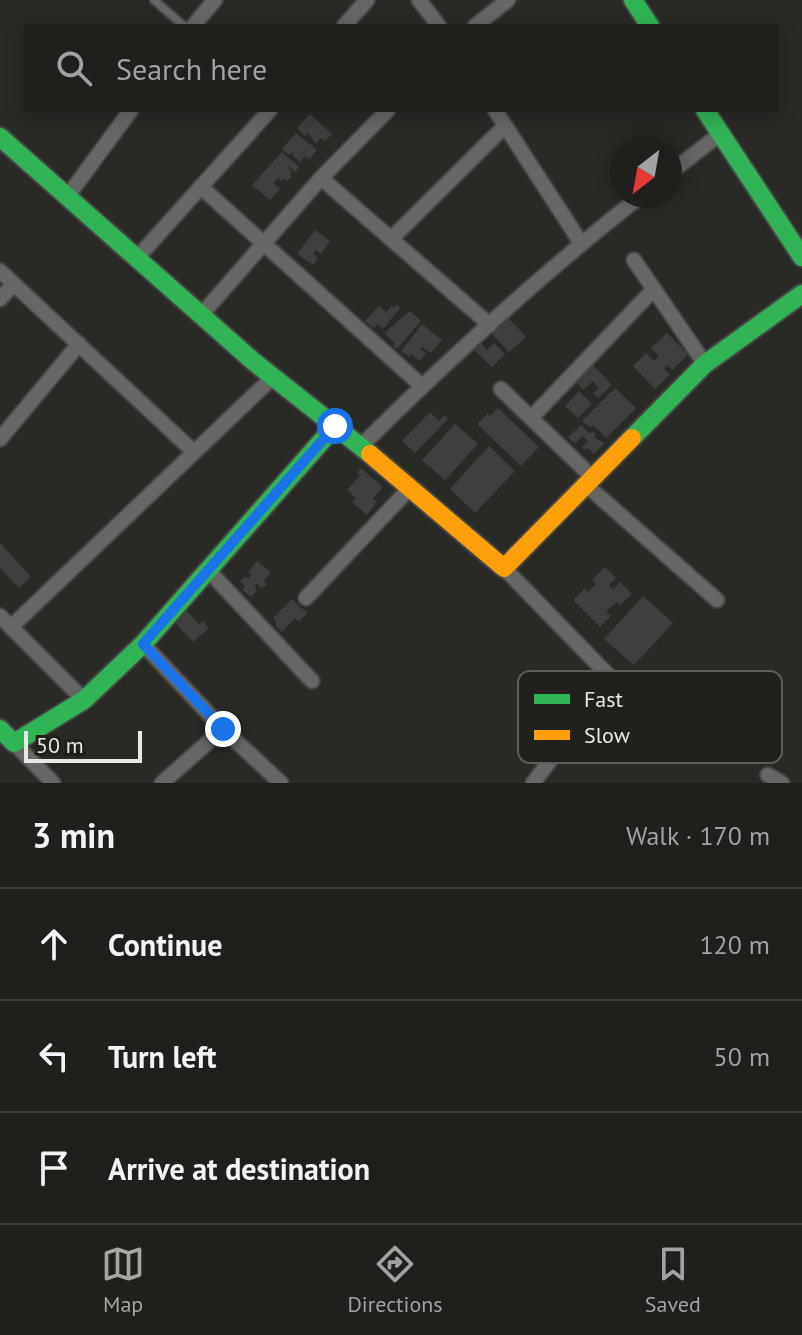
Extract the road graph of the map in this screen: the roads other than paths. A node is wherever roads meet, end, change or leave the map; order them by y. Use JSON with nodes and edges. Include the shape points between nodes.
{"nodes":[{"id":1,"x":154,"y":0,"type":"edge"},
{"id":2,"x":215,"y":0,"type":"edge"},
{"id":3,"x":367,"y":0,"type":"edge"},
{"id":4,"x":419,"y":0,"type":"edge"},
{"id":5,"x":508,"y":0,"type":"edge"},
{"id":6,"x":633,"y":0,"type":"edge"},
{"id":7,"x":182,"y":24,"type":"edge"},
{"id":8,"x":195,"y":24,"type":"edge"},
{"id":9,"x":346,"y":24,"type":"edge"},
{"id":10,"x":437,"y":24,"type":"edge"},
{"id":11,"x":478,"y":24,"type":"edge"},
{"id":12,"x":649,"y":24,"type":"edge"},
{"id":13,"x":130,"y":112,"type":"edge"},
{"id":14,"x":268,"y":112,"type":"edge"},
{"id":15,"x":386,"y":112,"type":"edge"},
{"id":16,"x":496,"y":112,"type":"edge"},
{"id":17,"x":706,"y":112,"type":"edge"},
{"id":18,"x":505,"y":126,"type":"junction"},
{"id":19,"x":720,"y":134,"type":"junction"},
{"id":20,"x":0,"y":137,"type":"edge"},
{"id":21,"x":682,"y":164,"type":"edge"},
{"id":22,"x":321,"y":178,"type":"junction"},
{"id":23,"x":201,"y":187,"type":"junction"},
{"id":24,"x":67,"y":197,"type":"junction"},
{"id":25,"x":626,"y":208,"type":"edge"},
{"id":26,"x":391,"y":239,"type":"junction"},
{"id":27,"x":264,"y":243,"type":"junction"},
{"id":28,"x":581,"y":243,"type":"junction"},
{"id":29,"x":802,"y":257,"type":"edge"},
{"id":30,"x":137,"y":258,"type":"junction"},
{"id":31,"x":634,"y":260,"type":"dead end"},
{"id":32,"x":0,"y":271,"type":"edge"},
{"id":33,"x":14,"y":284,"type":"junction"},
{"id":34,"x":654,"y":289,"type":"junction"},
{"id":35,"x":802,"y":294,"type":"edge"},
{"id":36,"x":0,"y":299,"type":"edge"},
{"id":37,"x":202,"y":314,"type":"junction"},
{"id":38,"x":490,"y":325,"type":"junction"},
{"id":39,"x":79,"y":344,"type":"junction"},
{"id":40,"x":705,"y":364,"type":"junction"},
{"id":41,"x":273,"y":377,"type":"junction"},
{"id":42,"x":422,"y":386,"type":"junction"},
{"id":43,"x":501,"y":389,"type":"dead end"},
{"id":44,"x":531,"y":418,"type":"junction"},
{"id":45,"x":335,"y":426,"type":"junction"},
{"id":46,"x":0,"y":439,"type":"edge"},
{"id":47,"x":361,"y":446,"type":"junction"},
{"id":48,"x":194,"y":452,"type":"junction"},
{"id":49,"x":588,"y":481,"type":"junction"},
{"id":50,"x":410,"y":488,"type":"junction"},
{"id":51,"x":504,"y":568,"type":"junction"},
{"id":52,"x":208,"y":570,"type":"junction"},
{"id":53,"x":306,"y":598,"type":"dead end"},
{"id":54,"x":717,"y":600,"type":"dead end"},
{"id":55,"x":6,"y":622,"type":"edge"},
{"id":56,"x":143,"y":644,"type":"junction"},
{"id":57,"x":604,"y":671,"type":"edge"},
{"id":58,"x":312,"y":681,"type":"dead end"},
{"id":59,"x":84,"y":700,"type":"junction"},
{"id":60,"x":0,"y":729,"type":"edge"},
{"id":61,"x":223,"y":729,"type":"junction"},
{"id":62,"x":14,"y":743,"type":"junction"},
{"id":63,"x":548,"y":763,"type":"edge"},
{"id":64,"x":768,"y":775,"type":"dead end"},
{"id":65,"x":53,"y":783,"type":"edge"},
{"id":66,"x":162,"y":783,"type":"edge"},
{"id":67,"x":281,"y":783,"type":"edge"},
{"id":68,"x":533,"y":783,"type":"edge"},
{"id":69,"x":782,"y":783,"type":"edge"}],
"edges":[{"from":1,"to":7,"type":"lane"},
{"from":2,"to":8,"type":"street"},
{"from":3,"to":9,"type":"street"},
{"from":4,"to":10,"type":"street"},
{"from":5,"to":11,"type":"street"},
{"from":6,"to":12,"type":"street"},
{"from":13,"to":24,"type":"street"},
{"from":14,"to":23,"type":"street"},
{"from":15,"to":22,"type":"street"},
{"from":16,"to":18,"type":"street"},
{"from":17,"to":19,"type":"street"},
{"from":18,"to":26,"type":"street"},
{"from":18,"to":28,"type":"street"},
{"from":19,"to":21,"type":"street"},
{"from":19,"to":29,"type":"street"},
{"from":20,"to":24,"type":"street"},
{"from":22,"to":26,"type":"street"},
{"from":22,"to":27,"type":"street"},
{"from":23,"to":27,"type":"street"},
{"from":23,"to":30,"type":"street"},
{"from":24,"to":30,"type":"street"},
{"from":25,"to":28,"type":"street"},
{"from":26,"to":38,"type":"street"},
{"from":27,"to":37,"type":"street"},
{"from":27,"to":42,"type":"street"},
{"from":28,"to":38,"type":"street"},
{"from":30,"to":37,"type":"street"},
{"from":31,"to":34,"type":"street"},
{"from":32,"to":33,"type":"street"},
{"from":33,"to":36,"type":"street"},
{"from":33,"to":39,"type":"street"},
{"from":34,"to":40,"type":"street"},
{"from":34,"to":44,"type":"street"},
{"from":35,"to":40,"type":"street"},
{"from":37,"to":41,"type":"street"},
{"from":38,"to":42,"type":"street"},
{"from":39,"to":46,"type":"street"},
{"from":39,"to":48,"type":"street"},
{"from":40,"to":49,"type":"street"},
{"from":41,"to":45,"type":"street"},
{"from":41,"to":48,"type":"street"},
{"from":42,"to":47,"type":"street"},
{"from":43,"to":44,"type":"street"},
{"from":44,"to":49,"type":"street"},
{"from":45,"to":47,"type":"street"},
{"from":45,"to":52,"type":"street"},
{"from":47,"to":50,"type":"street"},
{"from":48,"to":55,"type":"street"},
{"from":49,"to":51,"type":"street"},
{"from":49,"to":54,"type":"street"},
{"from":50,"to":51,"type":"street"},
{"from":50,"to":53,"type":"street"},
{"from":51,"to":57,"type":"street"},
{"from":52,"to":56,"type":"street"},
{"from":52,"to":58,"type":"street"},
{"from":55,"to":59,"type":"street"},
{"from":56,"to":59,"type":"street"},
{"from":56,"to":61,"type":"street"},
{"from":59,"to":62,"type":"street"},
{"from":60,"to":62,"type":"street"},
{"from":61,"to":66,"type":"street"},
{"from":61,"to":67,"type":"street"},
{"from":62,"to":65,"type":"street"},
{"from":63,"to":68,"type":"street"},
{"from":64,"to":69,"type":"street"}]}
